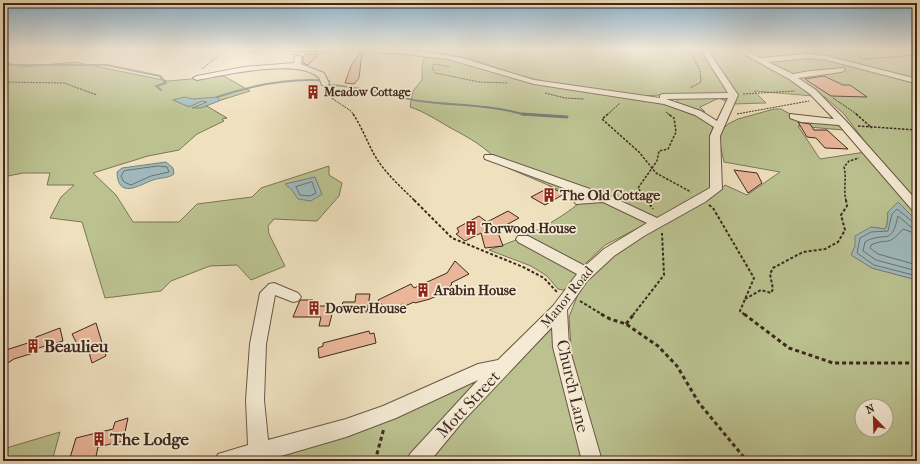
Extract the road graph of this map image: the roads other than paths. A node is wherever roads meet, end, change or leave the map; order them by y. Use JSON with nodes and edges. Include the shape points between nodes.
{"nodes":[{"id":1,"x":236,"y":71,"type":"edge"},
{"id":2,"x":309,"y":71,"type":"edge"},
{"id":3,"x":496,"y":71,"type":"edge"},
{"id":4,"x":718,"y":71,"type":"edge"},
{"id":5,"x":780,"y":71,"type":"edge"},
{"id":6,"x":821,"y":71,"type":"edge"},
{"id":7,"x":860,"y":71,"type":"edge"},
{"id":8,"x":877,"y":71,"type":"edge"},
{"id":9,"x":885,"y":73,"type":"junction"},
{"id":10,"x":792,"y":77,"type":"junction"},
{"id":11,"x":200,"y":78,"type":"road end"},
{"id":12,"x":324,"y":80,"type":"dead end"},
{"id":13,"x":915,"y":81,"type":"dead end"},
{"id":14,"x":734,"y":95,"type":"junction"},
{"id":15,"x":641,"y":98,"type":"junction"},
{"id":16,"x":792,"y":116,"type":"dead end"},
{"id":17,"x":722,"y":121,"type":"junction"},
{"id":18,"x":843,"y":123,"type":"junction"},
{"id":19,"x":490,"y":158,"type":"dead end"},
{"id":20,"x":606,"y":199,"type":"junction"},
{"id":21,"x":580,"y":201,"type":"dead end"},
{"id":22,"x":917,"y":208,"type":"edge"},
{"id":23,"x":659,"y":222,"type":"junction"},
{"id":24,"x":523,"y":239,"type":"dead end"},
{"id":25,"x":586,"y":273,"type":"junction"},
{"id":26,"x":292,"y":297,"type":"dead end"},
{"id":27,"x":565,"y":301,"type":"junction"},
{"id":28,"x":503,"y":366,"type":"junction"},
{"id":29,"x":258,"y":453,"type":"junction"},
{"id":30,"x":225,"y":461,"type":"edge"},
{"id":31,"x":418,"y":461,"type":"edge"},
{"id":32,"x":592,"y":461,"type":"edge"}],
"edges":[{"from":1,"to":11,"type":"street"},
{"from":2,"to":12,"type":"street","via":[[321,75]]},
{"from":3,"to":15,"type":"street","via":[[534,82]]},
{"from":4,"to":14,"type":"street","via":[[722,81]]},
{"from":5,"to":10,"type":"street"},
{"from":6,"to":10,"type":"street"},
{"from":7,"to":9,"type":"street","via":[[875,76]]},
{"from":8,"to":9,"type":"street"},
{"from":9,"to":13,"type":"street"},
{"from":10,"to":18,"type":"street","via":[[810,90]]},
{"from":14,"to":15,"type":"street"},
{"from":14,"to":17,"type":"street","name":"Manor Road"},
{"from":15,"to":17,"type":"street","via":[[666,102]]},
{"from":16,"to":18,"type":"street"},
{"from":17,"to":23,"type":"street","name":"Manor Road","via":[[715,136],[716,189]]},
{"from":18,"to":22,"type":"street"},
{"from":19,"to":20,"type":"street"},
{"from":20,"to":21,"type":"street"},
{"from":20,"to":23,"type":"street"},
{"from":23,"to":25,"type":"street","name":"Manor Road","via":[[619,244],[593,264]]},
{"from":24,"to":25,"type":"street"},
{"from":25,"to":27,"type":"street","name":"Manor Road"},
{"from":26,"to":29,"type":"street","via":[[274,288],[268,293],[258,344],[255,400]]},
{"from":27,"to":28,"type":"street","name":"Manor Road"},
{"from":27,"to":32,"type":"street","name":"Church Lane","via":[[561,347]]},
{"from":28,"to":29,"type":"street","via":[[484,370],[346,428]]},
{"from":28,"to":31,"type":"street","name":"Mott Street","via":[[457,414]]},
{"from":29,"to":30,"type":"street"}]}
